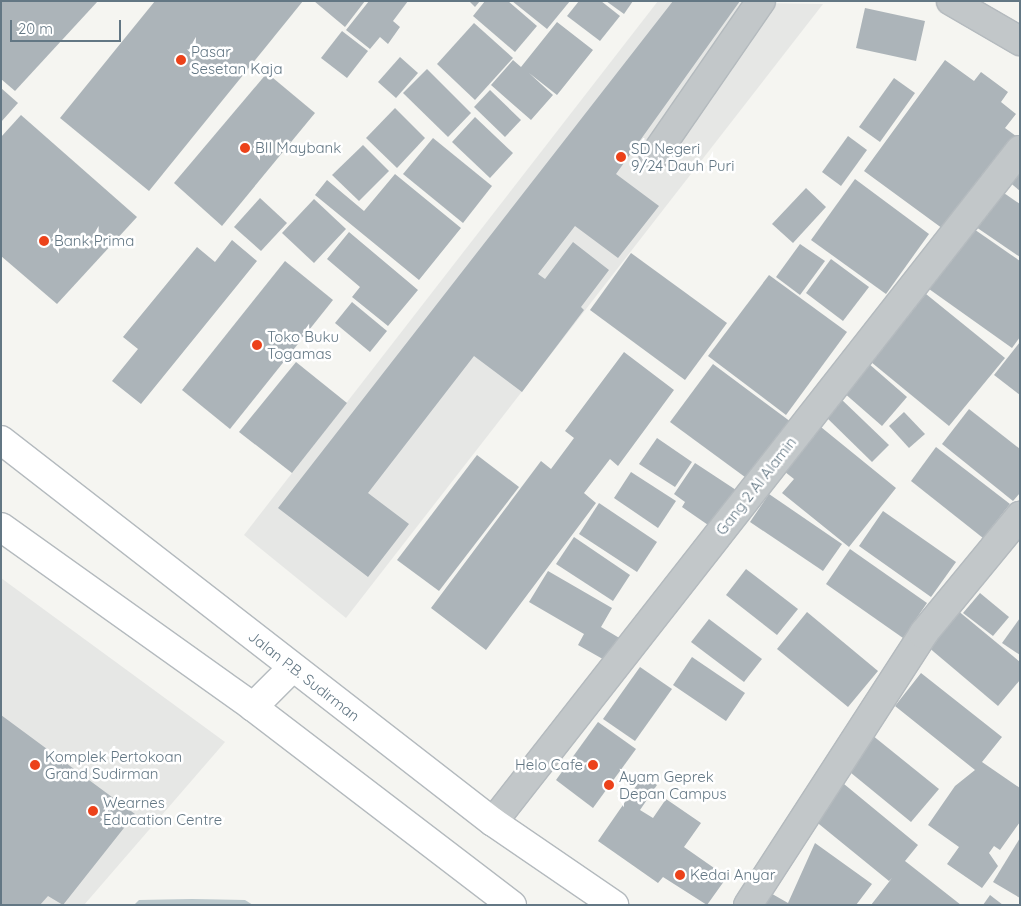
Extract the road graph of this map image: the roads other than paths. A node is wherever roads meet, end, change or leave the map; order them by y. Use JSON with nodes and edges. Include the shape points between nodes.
{"nodes":[{"id":1,"x":761,"y":1,"type":"edge"},
{"id":2,"x":951,"y":1,"type":"edge"},
{"id":3,"x":1020,"y":41,"type":"edge"},
{"id":4,"x":1020,"y":150,"type":"edge"},
{"id":5,"x":654,"y":156,"type":"dead end"},
{"id":6,"x":1,"y":440,"type":"edge"},
{"id":7,"x":1020,"y":516,"type":"edge"},
{"id":8,"x":1,"y":527,"type":"edge"},
{"id":9,"x":292,"y":668,"type":"junction"},
{"id":10,"x":253,"y":707,"type":"junction"},
{"id":11,"x":492,"y":822,"type":"junction"},
{"id":12,"x":512,"y":905,"type":"edge"},
{"id":13,"x":614,"y":905,"type":"edge"},
{"id":14,"x":748,"y":905,"type":"edge"}],
"edges":[{"from":1,"to":5,"type":"street"},
{"from":2,"to":3,"type":"street"},
{"from":4,"to":11,"type":"street","name":"Gang 2 Al Alamin"},
{"from":6,"to":9,"type":"street","name":"Jalan P.B. Sudirman"},
{"from":7,"to":14,"type":"street","via":[[923,634]]},
{"from":8,"to":10,"type":"street"},
{"from":9,"to":10,"type":"street"},
{"from":9,"to":11,"type":"street","name":"Jalan P.B. Sudirman"},
{"from":10,"to":12,"type":"street"},
{"from":11,"to":13,"type":"street","name":"Jalan P.B. Sudirman"}]}
